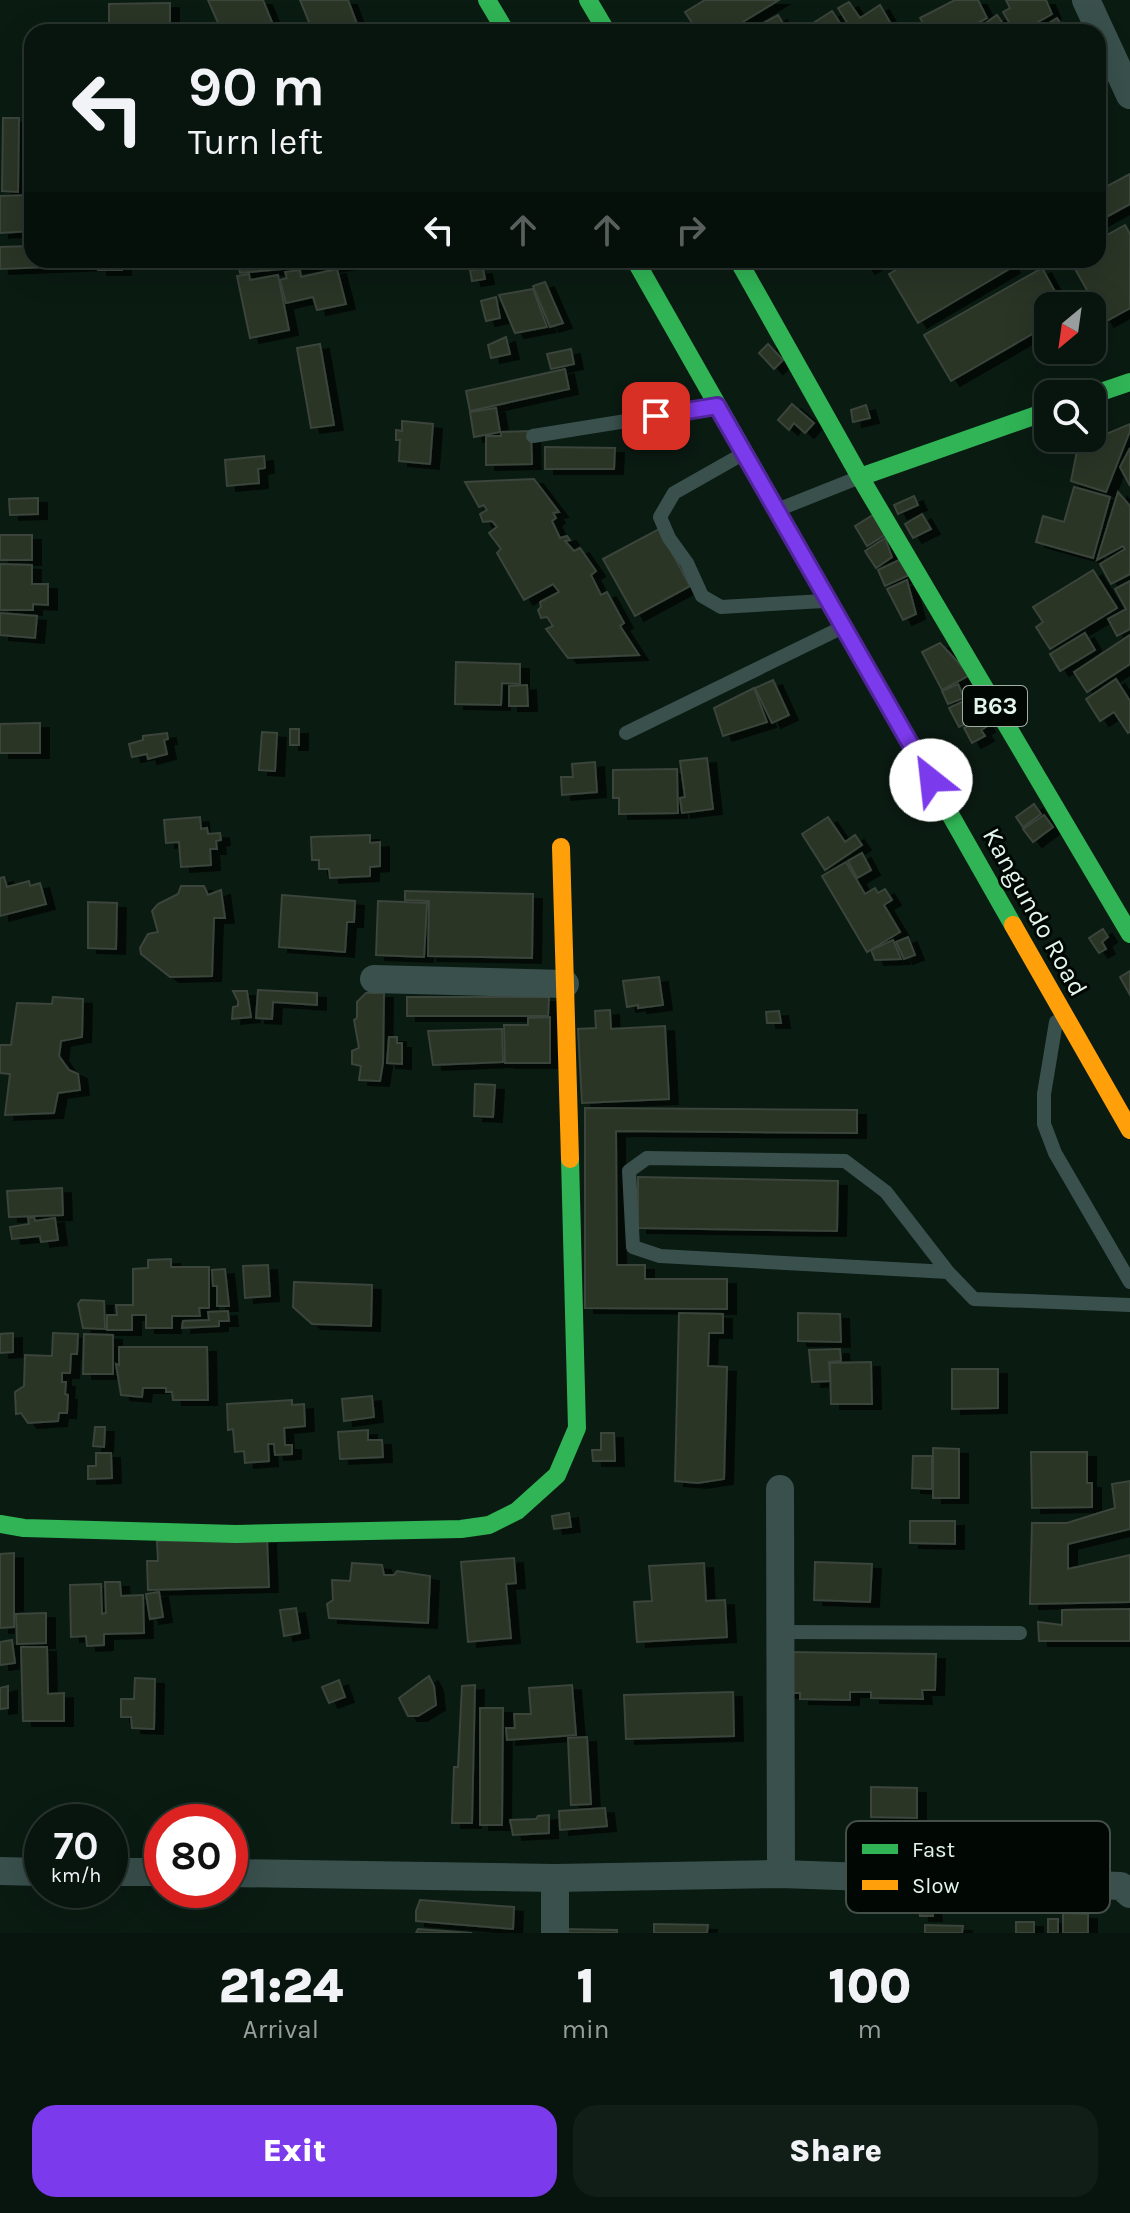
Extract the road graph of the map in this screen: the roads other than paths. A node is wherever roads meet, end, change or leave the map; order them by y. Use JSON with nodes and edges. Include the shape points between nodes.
{"nodes":[{"id":1,"x":487,"y":0,"type":"edge"},
{"id":2,"x":588,"y":0,"type":"edge"},
{"id":3,"x":1086,"y":0,"type":"edge"},
{"id":4,"x":501,"y":24,"type":"edge"},
{"id":5,"x":602,"y":24,"type":"edge"},
{"id":6,"x":1097,"y":24,"type":"edge"},
{"id":7,"x":1106,"y":43,"type":"edge"},
{"id":8,"x":1130,"y":95,"type":"edge"},
{"id":9,"x":639,"y":268,"type":"edge"},
{"id":10,"x":742,"y":268,"type":"edge"},
{"id":11,"x":1130,"y":382,"type":"edge"},
{"id":12,"x":1106,"y":390,"type":"edge"},
{"id":13,"x":717,"y":406,"type":"junction"},
{"id":14,"x":1034,"y":416,"type":"edge"},
{"id":15,"x":533,"y":436,"type":"dead end"},
{"id":16,"x":744,"y":453,"type":"junction"},
{"id":17,"x":860,"y":477,"type":"junction"},
{"id":18,"x":778,"y":510,"type":"junction"},
{"id":19,"x":828,"y":601,"type":"junction"},
{"id":20,"x":845,"y":626,"type":"junction"},
{"id":21,"x":626,"y":733,"type":"dead end"},
{"id":22,"x":561,"y":847,"type":"dead end"},
{"id":23,"x":1130,"y":934,"type":"edge"},
{"id":24,"x":374,"y":979,"type":"dead end"},
{"id":25,"x":565,"y":984,"type":"junction"},
{"id":26,"x":1059,"y":1007,"type":"junction"},
{"id":27,"x":1130,"y":1130,"type":"edge"},
{"id":28,"x":948,"y":1272,"type":"junction"},
{"id":29,"x":1130,"y":1282,"type":"edge"},
{"id":30,"x":1130,"y":1305,"type":"edge"},
{"id":31,"x":780,"y":1489,"type":"dead end"},
{"id":32,"x":0,"y":1524,"type":"edge"},
{"id":33,"x":780,"y":1632,"type":"junction"},
{"id":34,"x":1020,"y":1633,"type":"dead end"},
{"id":35,"x":0,"y":1871,"type":"edge"},
{"id":36,"x":24,"y":1872,"type":"edge"},
{"id":37,"x":248,"y":1873,"type":"edge"},
{"id":38,"x":781,"y":1874,"type":"junction"},
{"id":39,"x":846,"y":1876,"type":"edge"},
{"id":40,"x":555,"y":1878,"type":"junction"},
{"id":41,"x":1110,"y":1886,"type":"edge"},
{"id":42,"x":1130,"y":1894,"type":"edge"},
{"id":43,"x":555,"y":1933,"type":"edge"}],
"edges":[{"from":1,"to":4,"type":"main road"},
{"from":2,"to":5,"type":"main road"},
{"from":3,"to":6,"type":"street"},
{"from":7,"to":8,"type":"street"},
{"from":9,"to":13,"type":"main road","name":"Kangundo Road"},
{"from":10,"to":17,"type":"main road","number":"B63"},
{"from":11,"to":12,"type":"main road"},
{"from":13,"to":15,"type":"lane"},
{"from":13,"to":16,"type":"main road","name":"Kangundo Road"},
{"from":14,"to":17,"type":"main road"},
{"from":16,"to":18,"type":"main road","name":"Kangundo Road"},
{"from":16,"to":19,"type":"lane","via":[[674,493],[660,517],[669,538],[702,596],[721,607]]},
{"from":17,"to":18,"type":"lane"},
{"from":17,"to":23,"type":"main road","number":"B63"},
{"from":18,"to":19,"type":"main road","name":"Kangundo Road"},
{"from":19,"to":20,"type":"main road","name":"Kangundo Road"},
{"from":20,"to":21,"type":"lane"},
{"from":20,"to":26,"type":"main road","name":"Kangundo Road"},
{"from":22,"to":25,"type":"main road"},
{"from":24,"to":25,"type":"street"},
{"from":25,"to":32,"type":"main road","via":[[577,1428],[557,1475],[517,1511],[489,1525],[461,1529],[236,1534]]},
{"from":26,"to":27,"type":"main road","name":"Kangundo Road"},
{"from":26,"to":29,"type":"lane","via":[[1044,1124],[1055,1153]]},
{"from":28,"to":28,"type":"lane","via":[[886,1192],[845,1161],[647,1158],[629,1171],[633,1247],[660,1256]]},
{"from":28,"to":30,"type":"lane","via":[[974,1299]]},
{"from":31,"to":33,"type":"street"},
{"from":33,"to":34,"type":"lane"},
{"from":33,"to":38,"type":"street"},
{"from":35,"to":36,"type":"street"},
{"from":37,"to":40,"type":"street"},
{"from":38,"to":39,"type":"street"},
{"from":38,"to":40,"type":"street"},
{"from":40,"to":43,"type":"street"},
{"from":41,"to":42,"type":"street"}]}
